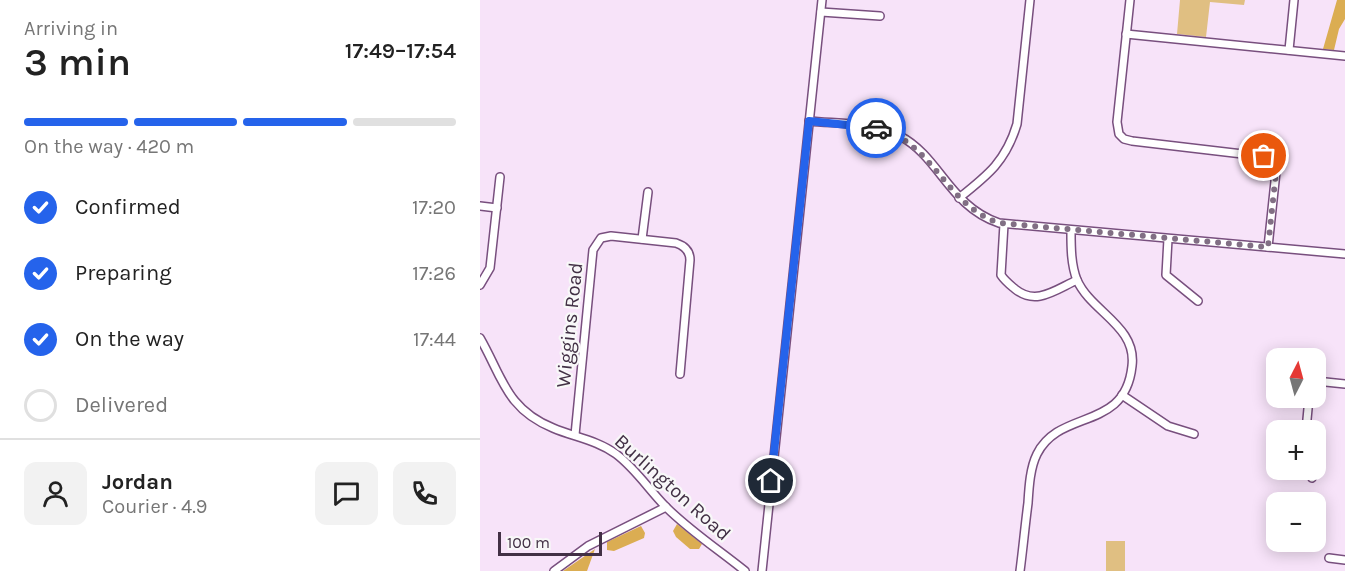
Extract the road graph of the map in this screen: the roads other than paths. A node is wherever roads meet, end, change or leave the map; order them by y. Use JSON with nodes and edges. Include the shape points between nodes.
{"nodes":[{"id":1,"x":822,"y":0,"type":"edge"},
{"id":2,"x":1030,"y":0,"type":"edge"},
{"id":3,"x":1130,"y":0,"type":"edge"},
{"id":4,"x":1294,"y":0,"type":"edge"},
{"id":5,"x":820,"y":12,"type":"junction"},
{"id":6,"x":880,"y":16,"type":"dead end"},
{"id":7,"x":1126,"y":33,"type":"junction"},
{"id":8,"x":1289,"y":50,"type":"junction"},
{"id":9,"x":1345,"y":56,"type":"edge"},
{"id":10,"x":809,"y":121,"type":"junction"},
{"id":11,"x":500,"y":177,"type":"dead end"},
{"id":12,"x":648,"y":192,"type":"dead end"},
{"id":13,"x":959,"y":198,"type":"junction"},
{"id":14,"x":480,"y":206,"type":"edge"},
{"id":15,"x":496,"y":208,"type":"junction"},
{"id":16,"x":1004,"y":224,"type":"junction"},
{"id":17,"x":1071,"y":231,"type":"junction"},
{"id":18,"x":642,"y":239,"type":"junction"},
{"id":19,"x":1168,"y":239,"type":"junction"},
{"id":20,"x":1268,"y":247,"type":"junction"},
{"id":21,"x":1345,"y":254,"type":"edge"},
{"id":22,"x":1077,"y":280,"type":"junction"},
{"id":23,"x":480,"y":285,"type":"edge"},
{"id":24,"x":1198,"y":301,"type":"dead end"},
{"id":25,"x":480,"y":338,"type":"edge"},
{"id":26,"x":488,"y":352,"type":"junction"},
{"id":27,"x":480,"y":356,"type":"edge"},
{"id":28,"x":680,"y":374,"type":"dead end"},
{"id":29,"x":1326,"y":382,"type":"edge"},
{"id":30,"x":1345,"y":384,"type":"edge"},
{"id":31,"x":1122,"y":395,"type":"junction"},
{"id":32,"x":1194,"y":434,"type":"dead end"},
{"id":33,"x":575,"y":435,"type":"junction"},
{"id":34,"x":666,"y":507,"type":"junction"},
{"id":35,"x":1329,"y":558,"type":"dead end"},
{"id":36,"x":1345,"y":560,"type":"edge"},
{"id":37,"x":554,"y":571,"type":"edge"},
{"id":38,"x":745,"y":571,"type":"edge"},
{"id":39,"x":762,"y":571,"type":"edge"},
{"id":40,"x":1020,"y":571,"type":"edge"}],
"edges":[{"from":1,"to":5,"type":"street"},
{"from":2,"to":13,"type":"street","via":[[1014,135],[997,165]]},
{"from":3,"to":7,"type":"street"},
{"from":4,"to":8,"type":"street"},
{"from":5,"to":6,"type":"street"},
{"from":5,"to":10,"type":"street"},
{"from":7,"to":8,"type":"street"},
{"from":7,"to":20,"type":"street","via":[[1117,126],[1120,136],[1132,141],[1268,157],[1276,172]]},
{"from":8,"to":9,"type":"street"},
{"from":10,"to":13,"type":"street","via":[[877,128],[900,136],[917,149]]},
{"from":10,"to":39,"type":"street"},
{"from":11,"to":15,"type":"street"},
{"from":12,"to":18,"type":"street"},
{"from":13,"to":16,"type":"street","via":[[978,214]]},
{"from":14,"to":15,"type":"street"},
{"from":15,"to":23,"type":"street","via":[[490,268]]},
{"from":16,"to":17,"type":"street"},
{"from":16,"to":22,"type":"street","via":[[1001,275],[1023,295],[1035,298]]},
{"from":17,"to":19,"type":"street"},
{"from":17,"to":22,"type":"street"},
{"from":18,"to":28,"type":"street","name":"Wiggins Road","via":[[681,245],[690,256]]},
{"from":18,"to":33,"type":"street","name":"Wiggins Road","via":[[606,237],[593,250]]},
{"from":19,"to":20,"type":"street"},
{"from":19,"to":24,"type":"street","via":[[1166,274]]},
{"from":20,"to":21,"type":"street"},
{"from":22,"to":31,"type":"street","via":[[1114,322],[1132,351],[1132,368]]},
{"from":25,"to":26,"type":"street","name":"Burlington Road"},
{"from":26,"to":27,"type":"street"},
{"from":26,"to":33,"type":"street","name":"Burlington Road","via":[[515,402],[538,420]]},
{"from":29,"to":30,"type":"street"},
{"from":31,"to":32,"type":"street","via":[[1168,426]]},
{"from":31,"to":40,"type":"street","via":[[1108,410],[1051,437],[1037,453],[1030,479]]},
{"from":33,"to":34,"type":"street","name":"Burlington Road","via":[[605,446],[625,461]]},
{"from":34,"to":37,"type":"street","via":[[588,546]]},
{"from":34,"to":38,"type":"street","name":"Burlington Road"},
{"from":35,"to":36,"type":"street"}]}
